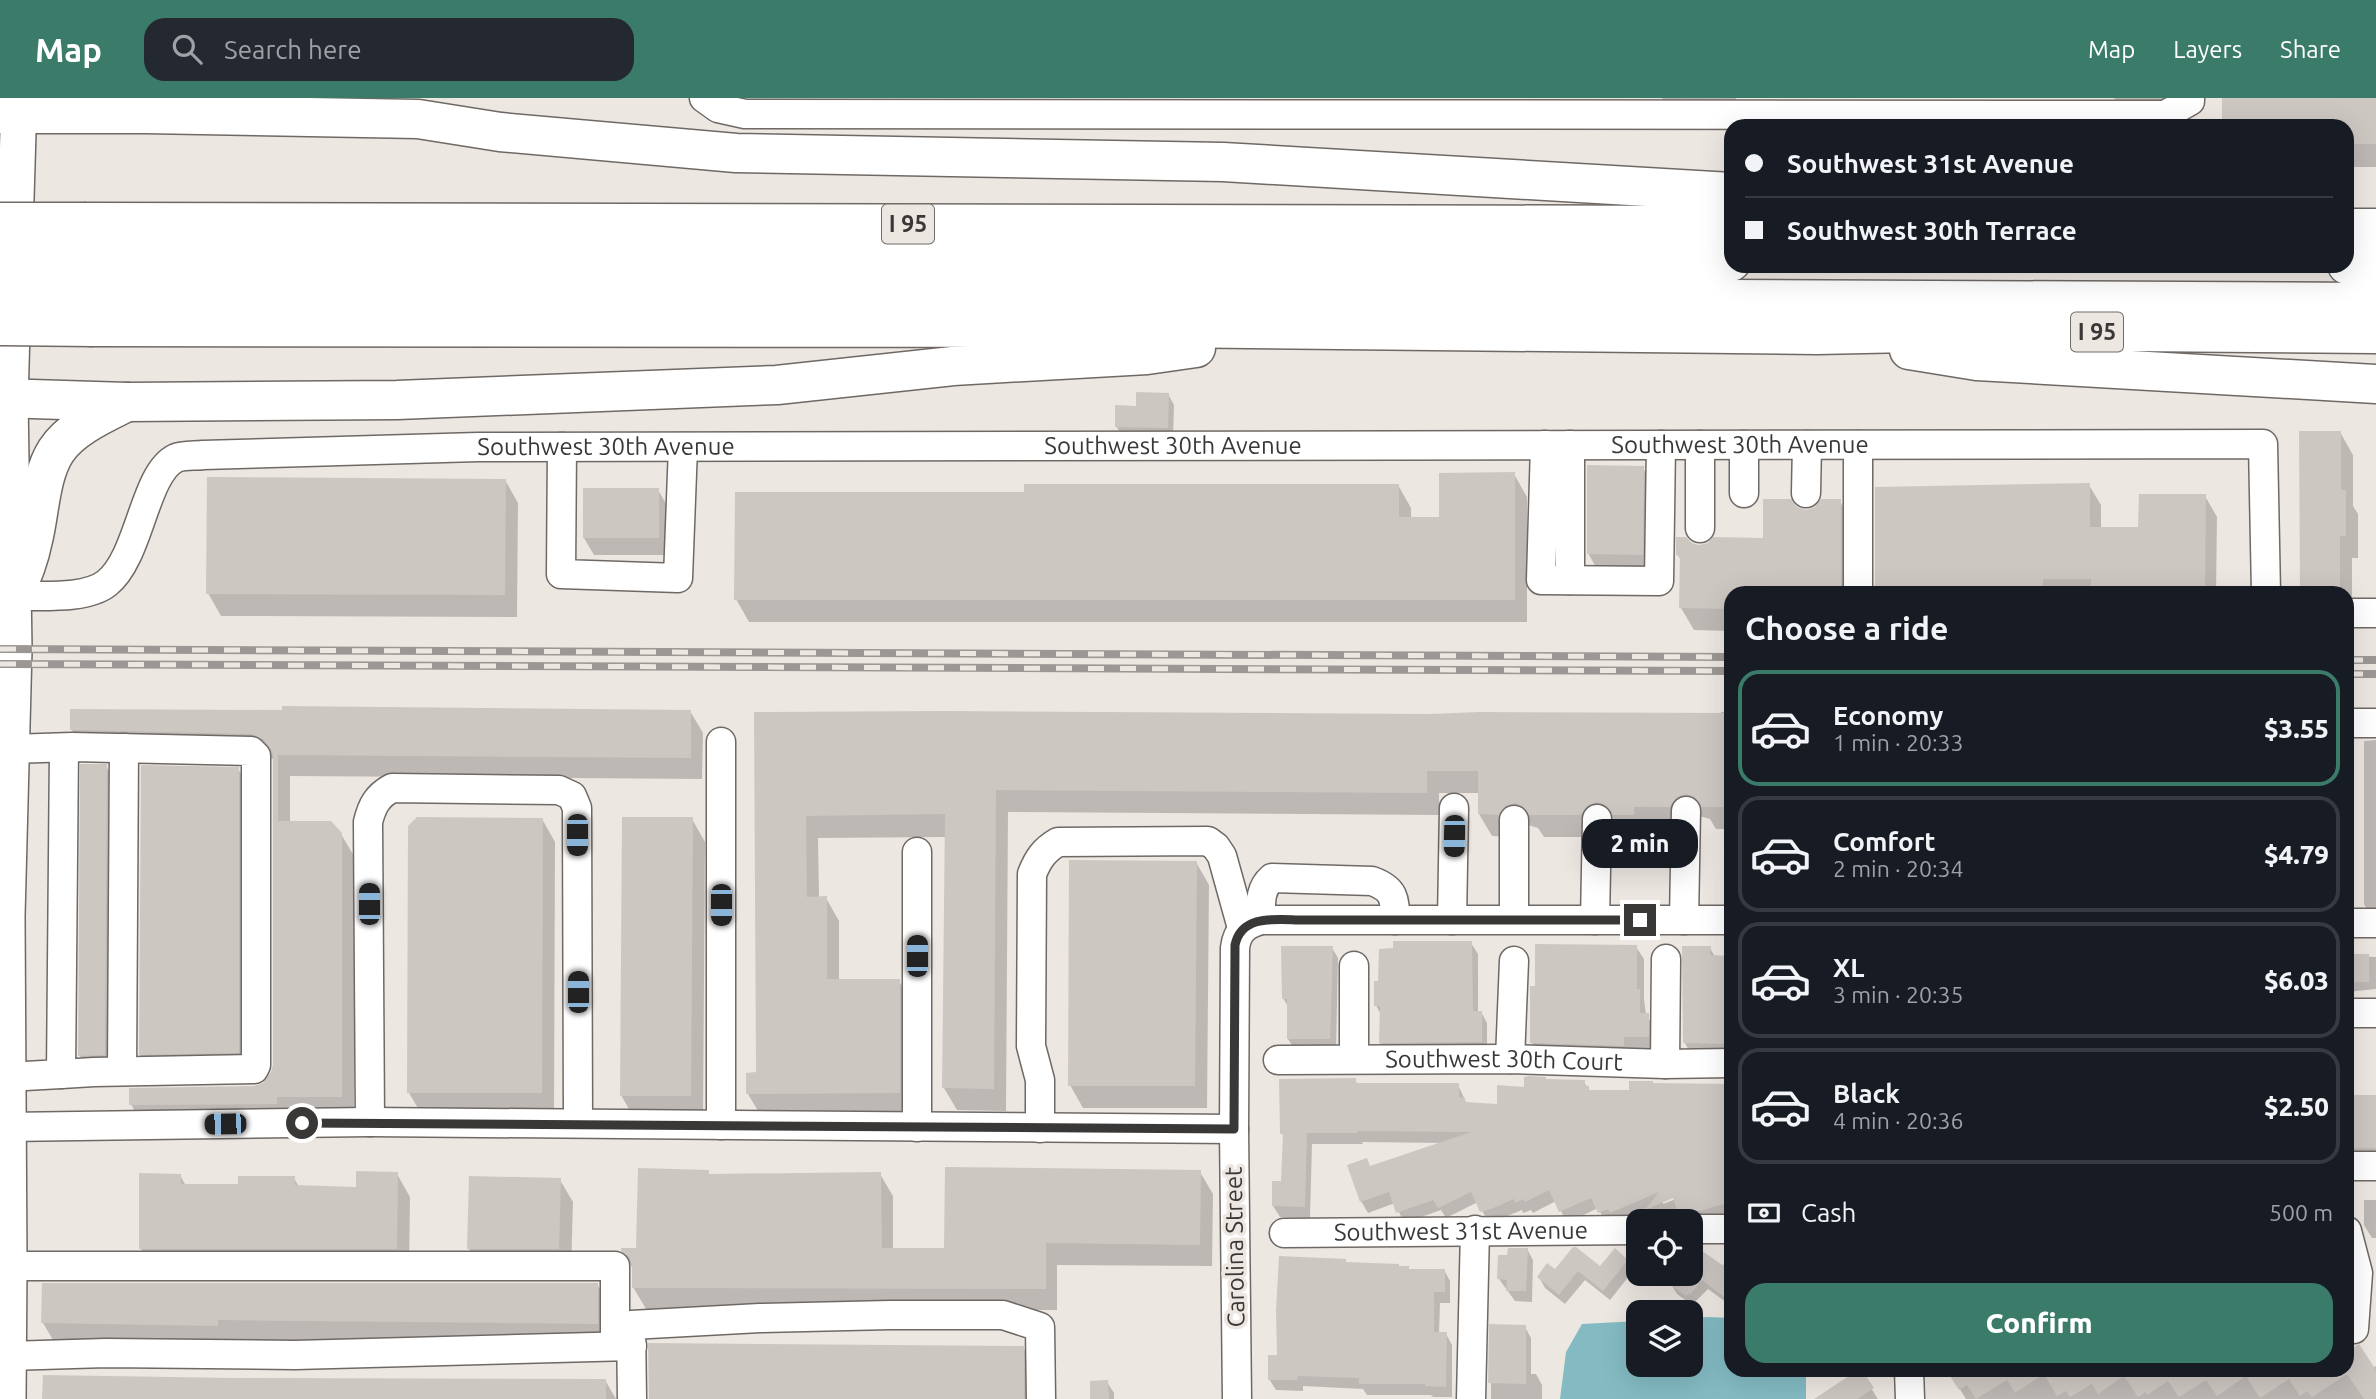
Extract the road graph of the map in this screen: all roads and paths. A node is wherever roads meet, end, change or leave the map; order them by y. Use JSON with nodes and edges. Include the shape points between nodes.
{"nodes":[{"id":1,"x":108,"y":98,"type":"edge"},
{"id":2,"x":704,"y":98,"type":"edge"},
{"id":3,"x":2190,"y":98,"type":"edge"},
{"id":4,"x":1197,"y":106,"type":"edge"},
{"id":5,"x":1284,"y":106,"type":"edge"},
{"id":6,"x":1398,"y":106,"type":"edge"},
{"id":7,"x":1519,"y":106,"type":"edge"},
{"id":8,"x":1786,"y":106,"type":"edge"},
{"id":9,"x":1847,"y":106,"type":"edge"},
{"id":10,"x":2002,"y":106,"type":"edge"},
{"id":11,"x":13,"y":109,"type":"edge"},
{"id":12,"x":145,"y":114,"type":"junction"},
{"id":13,"x":1724,"y":192,"type":"edge"},
{"id":14,"x":0,"y":222,"type":"edge"},
{"id":15,"x":1724,"y":225,"type":"edge"},
{"id":16,"x":2354,"y":228,"type":"edge"},
{"id":17,"x":2376,"y":228,"type":"edge"},
{"id":18,"x":90,"y":256,"type":"junction"},
{"id":19,"x":0,"y":257,"type":"edge"},
{"id":20,"x":1724,"y":262,"type":"edge"},
{"id":21,"x":2354,"y":265,"type":"edge"},
{"id":22,"x":2376,"y":265,"type":"edge"},
{"id":23,"x":0,"y":289,"type":"edge"},
{"id":24,"x":2376,"y":302,"type":"edge"},
{"id":25,"x":0,"y":326,"type":"edge"},
{"id":26,"x":1326,"y":329,"type":"junction"},
{"id":27,"x":2376,"y":334,"type":"edge"},
{"id":28,"x":1817,"y":335,"type":"junction"},
{"id":29,"x":2376,"y":384,"type":"edge"},
{"id":30,"x":5,"y":399,"type":"edge"},
{"id":31,"x":127,"y":402,"type":"junction"},
{"id":32,"x":1558,"y":445,"type":"junction"},
{"id":33,"x":1661,"y":445,"type":"junction"},
{"id":34,"x":1700,"y":445,"type":"junction"},
{"id":35,"x":1744,"y":445,"type":"junction"},
{"id":36,"x":1807,"y":445,"type":"junction"},
{"id":37,"x":1858,"y":445,"type":"junction"},
{"id":38,"x":562,"y":447,"type":"junction"},
{"id":39,"x":683,"y":447,"type":"junction"},
{"id":40,"x":1806,"y":492,"type":"dead end"},
{"id":41,"x":1744,"y":493,"type":"dead end"},
{"id":42,"x":1700,"y":528,"type":"dead end"},
{"id":43,"x":1858,"y":586,"type":"edge"},
{"id":44,"x":2266,"y":586,"type":"edge"},
{"id":45,"x":6,"y":596,"type":"edge"},
{"id":46,"x":2354,"y":613,"type":"edge"},
{"id":47,"x":2376,"y":613,"type":"edge"},
{"id":48,"x":2354,"y":723,"type":"edge"},
{"id":49,"x":2376,"y":723,"type":"edge"},
{"id":50,"x":721,"y":742,"type":"dead end"},
{"id":51,"x":64,"y":748,"type":"junction"},
{"id":52,"x":124,"y":748,"type":"junction"},
{"id":53,"x":12,"y":749,"type":"junction"},
{"id":54,"x":1454,"y":808,"type":"dead end"},
{"id":55,"x":1686,"y":811,"type":"dead end"},
{"id":56,"x":1597,"y":819,"type":"dead end"},
{"id":57,"x":1514,"y":820,"type":"dead end"},
{"id":58,"x":917,"y":852,"type":"dead end"},
{"id":59,"x":1514,"y":919,"type":"junction"},
{"id":60,"x":1395,"y":920,"type":"junction"},
{"id":61,"x":1452,"y":920,"type":"junction"},
{"id":62,"x":1595,"y":920,"type":"junction"},
{"id":63,"x":1684,"y":920,"type":"junction"},
{"id":64,"x":1724,"y":920,"type":"edge"},
{"id":65,"x":2354,"y":923,"type":"edge"},
{"id":66,"x":2376,"y":923,"type":"edge"},
{"id":67,"x":1252,"y":924,"type":"junction"},
{"id":68,"x":1666,"y":959,"type":"dead end"},
{"id":69,"x":1514,"y":961,"type":"dead end"},
{"id":70,"x":1354,"y":966,"type":"dead end"},
{"id":71,"x":2354,"y":1013,"type":"edge"},
{"id":72,"x":2376,"y":1013,"type":"edge"},
{"id":73,"x":1354,"y":1058,"type":"junction"},
{"id":74,"x":1510,"y":1059,"type":"junction"},
{"id":75,"x":1278,"y":1060,"type":"dead end"},
{"id":76,"x":1724,"y":1063,"type":"edge"},
{"id":77,"x":1665,"y":1064,"type":"junction"},
{"id":78,"x":122,"y":1071,"type":"junction"},
{"id":79,"x":61,"y":1074,"type":"junction"},
{"id":80,"x":7,"y":1077,"type":"junction"},
{"id":81,"x":370,"y":1122,"type":"junction"},
{"id":82,"x":578,"y":1123,"type":"junction"},
{"id":83,"x":4,"y":1124,"type":"edge"},
{"id":84,"x":721,"y":1125,"type":"junction"},
{"id":85,"x":918,"y":1127,"type":"junction"},
{"id":86,"x":1040,"y":1128,"type":"junction"},
{"id":87,"x":1234,"y":1129,"type":"junction"},
{"id":88,"x":2354,"y":1166,"type":"edge"},
{"id":89,"x":2376,"y":1166,"type":"edge"},
{"id":90,"x":1703,"y":1229,"type":"edge"},
{"id":91,"x":1724,"y":1229,"type":"edge"},
{"id":92,"x":1475,"y":1230,"type":"junction"},
{"id":93,"x":1626,"y":1230,"type":"edge"},
{"id":94,"x":1284,"y":1233,"type":"dead end"},
{"id":95,"x":2354,"y":1258,"type":"edge"},
{"id":96,"x":9,"y":1266,"type":"junction"},
{"id":97,"x":2359,"y":1329,"type":"edge"},
{"id":98,"x":626,"y":1339,"type":"junction"},
{"id":99,"x":8,"y":1356,"type":"junction"},
{"id":100,"x":1909,"y":1377,"type":"edge"},
{"id":101,"x":8,"y":1399,"type":"edge"},
{"id":102,"x":632,"y":1399,"type":"edge"},
{"id":103,"x":1041,"y":1399,"type":"edge"},
{"id":104,"x":1237,"y":1399,"type":"edge"},
{"id":105,"x":1471,"y":1399,"type":"edge"},
{"id":106,"x":1910,"y":1399,"type":"edge"}],
"edges":[{"from":1,"to":12,"type":"highway"},
{"from":2,"to":4,"type":"street","via":[[718,108],[745,114]]},
{"from":3,"to":10,"type":"street","via":[[2165,115]]},
{"from":4,"to":5,"type":"street"},
{"from":5,"to":6,"type":"street"},
{"from":6,"to":7,"type":"street"},
{"from":7,"to":8,"type":"street"},
{"from":8,"to":9,"type":"street"},
{"from":9,"to":10,"type":"street"},
{"from":11,"to":12,"type":"highway"},
{"from":11,"to":30,"type":"main road"},
{"from":12,"to":13,"type":"highway","via":[[418,120],[736,153],[1223,162]]},
{"from":14,"to":18,"type":"highway","number":"I 95","bridge":true},
{"from":15,"to":18,"type":"highway","number":"I 95"},
{"from":16,"to":17,"type":"highway"},
{"from":18,"to":19,"type":"highway","bridge":true},
{"from":18,"to":20,"type":"highway"},
{"from":18,"to":23,"type":"highway","bridge":true},
{"from":18,"to":24,"type":"highway","via":[[460,295]]},
{"from":21,"to":22,"type":"highway"},
{"from":25,"to":26,"type":"highway","number":"I 95","bridge":true},
{"from":26,"to":28,"type":"highway","number":"I 95"},
{"from":26,"to":31,"type":"highway","via":[[1147,355],[953,366],[777,384],[397,400]]},
{"from":27,"to":28,"type":"highway","number":"I 95","via":[[2004,331]]},
{"from":28,"to":29,"type":"highway","via":[[1976,362]]},
{"from":30,"to":31,"type":"highway"},
{"from":30,"to":45,"type":"main road"},
{"from":31,"to":45,"type":"highway","via":[[71,436],[56,452],[42,488],[26,569]]},
{"from":32,"to":33,"type":"street","name":"Southwest 30th Avenue"},
{"from":32,"to":33,"type":"street","via":[[1541,580],[1659,581]]},
{"from":32,"to":39,"type":"street","name":"Southwest 30th Avenue"},
{"from":33,"to":34,"type":"street","name":"Southwest 30th Avenue"},
{"from":34,"to":35,"type":"street","name":"Southwest 30th Avenue"},
{"from":34,"to":42,"type":"street"},
{"from":35,"to":36,"type":"street","name":"Southwest 30th Avenue"},
{"from":35,"to":41,"type":"street"},
{"from":36,"to":37,"type":"street","name":"Southwest 30th Avenue"},
{"from":36,"to":40,"type":"street"},
{"from":37,"to":43,"type":"street"},
{"from":37,"to":44,"type":"street","name":"Southwest 30th Avenue","via":[[2263,444]]},
{"from":38,"to":39,"type":"street","name":"Southwest 30th Avenue"},
{"from":38,"to":39,"type":"street","via":[[561,574],[678,578]]},
{"from":38,"to":45,"type":"street","name":"Southwest 30th Avenue","via":[[176,458],[158,476],[127,557],[107,583],[81,594]]},
{"from":45,"to":53,"type":"main road"},
{"from":46,"to":47,"type":"street"},
{"from":48,"to":49,"type":"street"},
{"from":50,"to":84,"type":"street"},
{"from":51,"to":52,"type":"street"},
{"from":51,"to":53,"type":"street"},
{"from":51,"to":79,"type":"street"},
{"from":52,"to":78,"type":"street"},
{"from":52,"to":78,"type":"street","via":[[251,751],[256,756],[256,1065],[250,1070]]},
{"from":53,"to":80,"type":"main road"},
{"from":54,"to":61,"type":"street"},
{"from":55,"to":63,"type":"street"},
{"from":56,"to":62,"type":"street"},
{"from":57,"to":59,"type":"street"},
{"from":58,"to":85,"type":"street"},
{"from":59,"to":61,"type":"street"},
{"from":59,"to":62,"type":"street"},
{"from":60,"to":61,"type":"street"},
{"from":60,"to":67,"type":"street"},
{"from":60,"to":67,"type":"street","name":"Carolina Street","via":[[1390,892],[1372,881],[1272,878],[1264,885]]},
{"from":62,"to":63,"type":"street"},
{"from":63,"to":64,"type":"street"},
{"from":65,"to":66,"type":"street"},
{"from":67,"to":86,"type":"street","via":[[1222,856],[1208,841],[1058,842],[1046,849],[1032,874],[1031,1046],[1040,1080]]},
{"from":67,"to":87,"type":"street","name":"Carolina Street","via":[[1237,935],[1235,948]]},
{"from":68,"to":77,"type":"street"},
{"from":69,"to":74,"type":"street"},
{"from":70,"to":73,"type":"street"},
{"from":71,"to":72,"type":"street"},
{"from":73,"to":74,"type":"street","name":"Southwest 30th Court"},
{"from":73,"to":75,"type":"street","name":"Southwest 30th Court"},
{"from":74,"to":77,"type":"street","name":"Southwest 30th Court"},
{"from":76,"to":77,"type":"street","name":"Southwest 30th Court"},
{"from":78,"to":79,"type":"street"},
{"from":79,"to":80,"type":"street"},
{"from":80,"to":83,"type":"main road"},
{"from":81,"to":82,"type":"street"},
{"from":81,"to":82,"type":"street","via":[[368,822],[382,794],[406,788],[559,789],[572,796],[577,808]]},
{"from":81,"to":83,"type":"street"},
{"from":82,"to":84,"type":"street"},
{"from":83,"to":96,"type":"main road"},
{"from":84,"to":85,"type":"street"},
{"from":85,"to":86,"type":"street"},
{"from":86,"to":87,"type":"street"},
{"from":87,"to":104,"type":"street","name":"Carolina Street"},
{"from":88,"to":89,"type":"street"},
{"from":90,"to":91,"type":"street"},
{"from":92,"to":93,"type":"street","name":"Southwest 31st Avenue"},
{"from":92,"to":94,"type":"street","name":"Southwest 31st Avenue"},
{"from":92,"to":105,"type":"street"},
{"from":95,"to":97,"type":"street"},
{"from":96,"to":98,"type":"street","via":[[615,1266]]},
{"from":96,"to":99,"type":"main road"},
{"from":98,"to":99,"type":"street","via":[[295,1355]]},
{"from":98,"to":102,"type":"street"},
{"from":98,"to":103,"type":"street","via":[[760,1318],[1003,1315],[1040,1327]]},
{"from":99,"to":101,"type":"main road"},
{"from":100,"to":106,"type":"street"}]}
